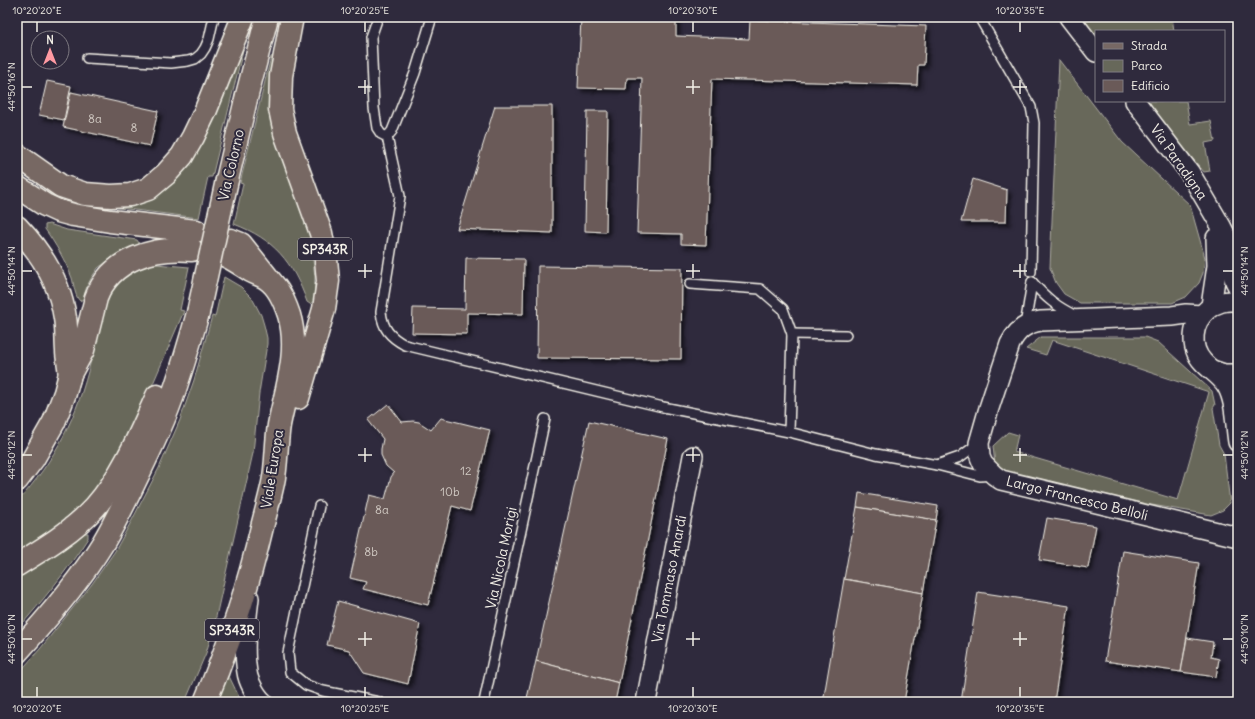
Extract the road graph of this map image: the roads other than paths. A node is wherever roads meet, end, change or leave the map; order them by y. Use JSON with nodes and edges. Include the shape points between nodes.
{"nodes":[{"id":1,"x":214,"y":17,"type":"edge"},
{"id":2,"x":243,"y":17,"type":"edge"},
{"id":3,"x":267,"y":17,"type":"edge"},
{"id":4,"x":292,"y":17,"type":"edge"},
{"id":5,"x":378,"y":17,"type":"edge"},
{"id":6,"x":432,"y":17,"type":"edge"},
{"id":7,"x":979,"y":17,"type":"edge"},
{"id":8,"x":1069,"y":17,"type":"edge"},
{"id":9,"x":1095,"y":51,"type":"edge"},
{"id":10,"x":87,"y":58,"type":"dead end"},
{"id":11,"x":1136,"y":102,"type":"edge"},
{"id":12,"x":387,"y":137,"type":"junction"},
{"id":13,"x":17,"y":155,"type":"edge"},
{"id":14,"x":17,"y":187,"type":"edge"},
{"id":15,"x":1208,"y":204,"type":"junction"},
{"id":16,"x":17,"y":227,"type":"edge"},
{"id":17,"x":229,"y":248,"type":"dead end"},
{"id":18,"x":1031,"y":272,"type":"dead end"},
{"id":19,"x":690,"y":284,"type":"dead end"},
{"id":20,"x":1238,"y":287,"type":"edge"},
{"id":21,"x":1238,"y":302,"type":"edge"},
{"id":22,"x":1206,"y":311,"type":"junction"},
{"id":23,"x":1083,"y":320,"type":"junction"},
{"id":24,"x":195,"y":323,"type":"junction"},
{"id":25,"x":1025,"y":326,"type":"junction"},
{"id":26,"x":792,"y":334,"type":"junction"},
{"id":27,"x":846,"y":334,"type":"dead end"},
{"id":28,"x":1212,"y":370,"type":"junction"},
{"id":29,"x":1238,"y":374,"type":"edge"},
{"id":30,"x":69,"y":378,"type":"junction"},
{"id":31,"x":545,"y":419,"type":"dead end"},
{"id":32,"x":788,"y":432,"type":"junction"},
{"id":33,"x":1238,"y":442,"type":"edge"},
{"id":34,"x":979,"y":443,"type":"junction"},
{"id":35,"x":693,"y":456,"type":"dead end"},
{"id":36,"x":937,"y":465,"type":"junction"},
{"id":37,"x":994,"y":475,"type":"junction"},
{"id":38,"x":17,"y":480,"type":"edge"},
{"id":39,"x":273,"y":482,"type":"junction"},
{"id":40,"x":319,"y":506,"type":"dead end"},
{"id":41,"x":1238,"y":537,"type":"edge"},
{"id":42,"x":255,"y":557,"type":"junction"},
{"id":43,"x":17,"y":565,"type":"edge"},
{"id":44,"x":17,"y":652,"type":"edge"},
{"id":45,"x":205,"y":702,"type":"edge"},
{"id":46,"x":263,"y":702,"type":"edge"},
{"id":47,"x":379,"y":702,"type":"edge"},
{"id":48,"x":484,"y":702,"type":"edge"},
{"id":49,"x":646,"y":702,"type":"edge"}],
"edges":[{"from":1,"to":10,"type":"lane","via":[[209,40],[195,59],[171,63]]},
{"from":2,"to":13,"type":"main road","via":[[193,137],[182,156],[148,189],[130,195],[85,194],[61,186]]},
{"from":3,"to":24,"type":"main road","name":"Via Colorno","bridge":true},
{"from":4,"to":39,"type":"main road","number":"SP343R","via":[[281,76],[280,109],[285,133],[321,233],[328,280],[324,309]]},
{"from":5,"to":12,"type":"lane","via":[[371,37],[374,108],[377,128]]},
{"from":6,"to":12,"type":"lane","via":[[415,73],[392,131]]},
{"from":7,"to":18,"type":"lane","via":[[1031,108],[1034,123]]},
{"from":8,"to":9,"type":"street"},
{"from":11,"to":15,"type":"street","name":"Via Paradigna","via":[[1190,173]]},
{"from":12,"to":32,"type":"lane","via":[[400,196],[381,312],[387,331],[396,340],[405,345],[663,408]]},
{"from":14,"to":30,"type":"main road","via":[[58,211],[194,240],[136,258],[106,278],[98,290],[83,350]]},
{"from":15,"to":20,"type":"street","name":"Via Paradigna","via":[[1228,240],[1229,258]]},
{"from":15,"to":22,"type":"street","name":"Via Paradigna","via":[[1216,238],[1217,266]]},
{"from":16,"to":30,"type":"main road","via":[[46,265],[60,297],[65,319]]},
{"from":17,"to":39,"type":"main road","name":"Viale Europa","number":"SP343R","via":[[241,244],[272,284],[288,314],[292,333],[292,361],[279,427]]},
{"from":19,"to":26,"type":"lane","via":[[760,289],[783,309]]},
{"from":21,"to":22,"type":"street","via":[[1223,302]]},
{"from":22,"to":23,"type":"street","via":[[1172,316]]},
{"from":22,"to":28,"type":"street","name":"Via Paradigna","via":[[1195,326],[1194,338],[1196,351],[1202,362]]},
{"from":23,"to":25,"type":"street","via":[[1041,321]]},
{"from":23,"to":25,"type":"lane","via":[[1059,307],[1032,282]]},
{"from":24,"to":43,"type":"main road","via":[[188,342],[171,362],[124,464],[104,495],[84,518],[64,535]]},
{"from":24,"to":44,"type":"main road","via":[[176,387],[162,422],[113,526],[72,587]]},
{"from":25,"to":34,"type":"street","name":"Largo Francesco Belloli","via":[[1015,334],[1010,344]]},
{"from":26,"to":27,"type":"lane"},
{"from":26,"to":32,"type":"lane"},
{"from":28,"to":29,"type":"street","via":[[1224,374]]},
{"from":28,"to":33,"type":"street","name":"Via Paradigna","via":[[1227,385],[1233,404]]},
{"from":30,"to":38,"type":"main road","via":[[48,434]]},
{"from":31,"to":48,"type":"lane","name":"Via Nicola Morigi"},
{"from":32,"to":36,"type":"lane","via":[[876,454]]},
{"from":34,"to":36,"type":"lane","via":[[960,456]]},
{"from":34,"to":37,"type":"street","name":"Largo Francesco Belloli","via":[[983,464]]},
{"from":35,"to":49,"type":"street","name":"Via Tommaso Anardi"},
{"from":36,"to":37,"type":"lane","via":[[980,476]]},
{"from":37,"to":41,"type":"street","name":"Largo Francesco Belloli","via":[[1001,480]]},
{"from":39,"to":42,"type":"main road","name":"Viale Europa","number":"SP343R"},
{"from":40,"to":47,"type":"lane","via":[[288,653],[290,672],[306,685],[323,691]]},
{"from":42,"to":45,"type":"main road","name":"Viale Europa","number":"SP343R","via":[[220,667]]},
{"from":42,"to":46,"type":"street","via":[[245,644],[247,674],[257,697]]}]}
